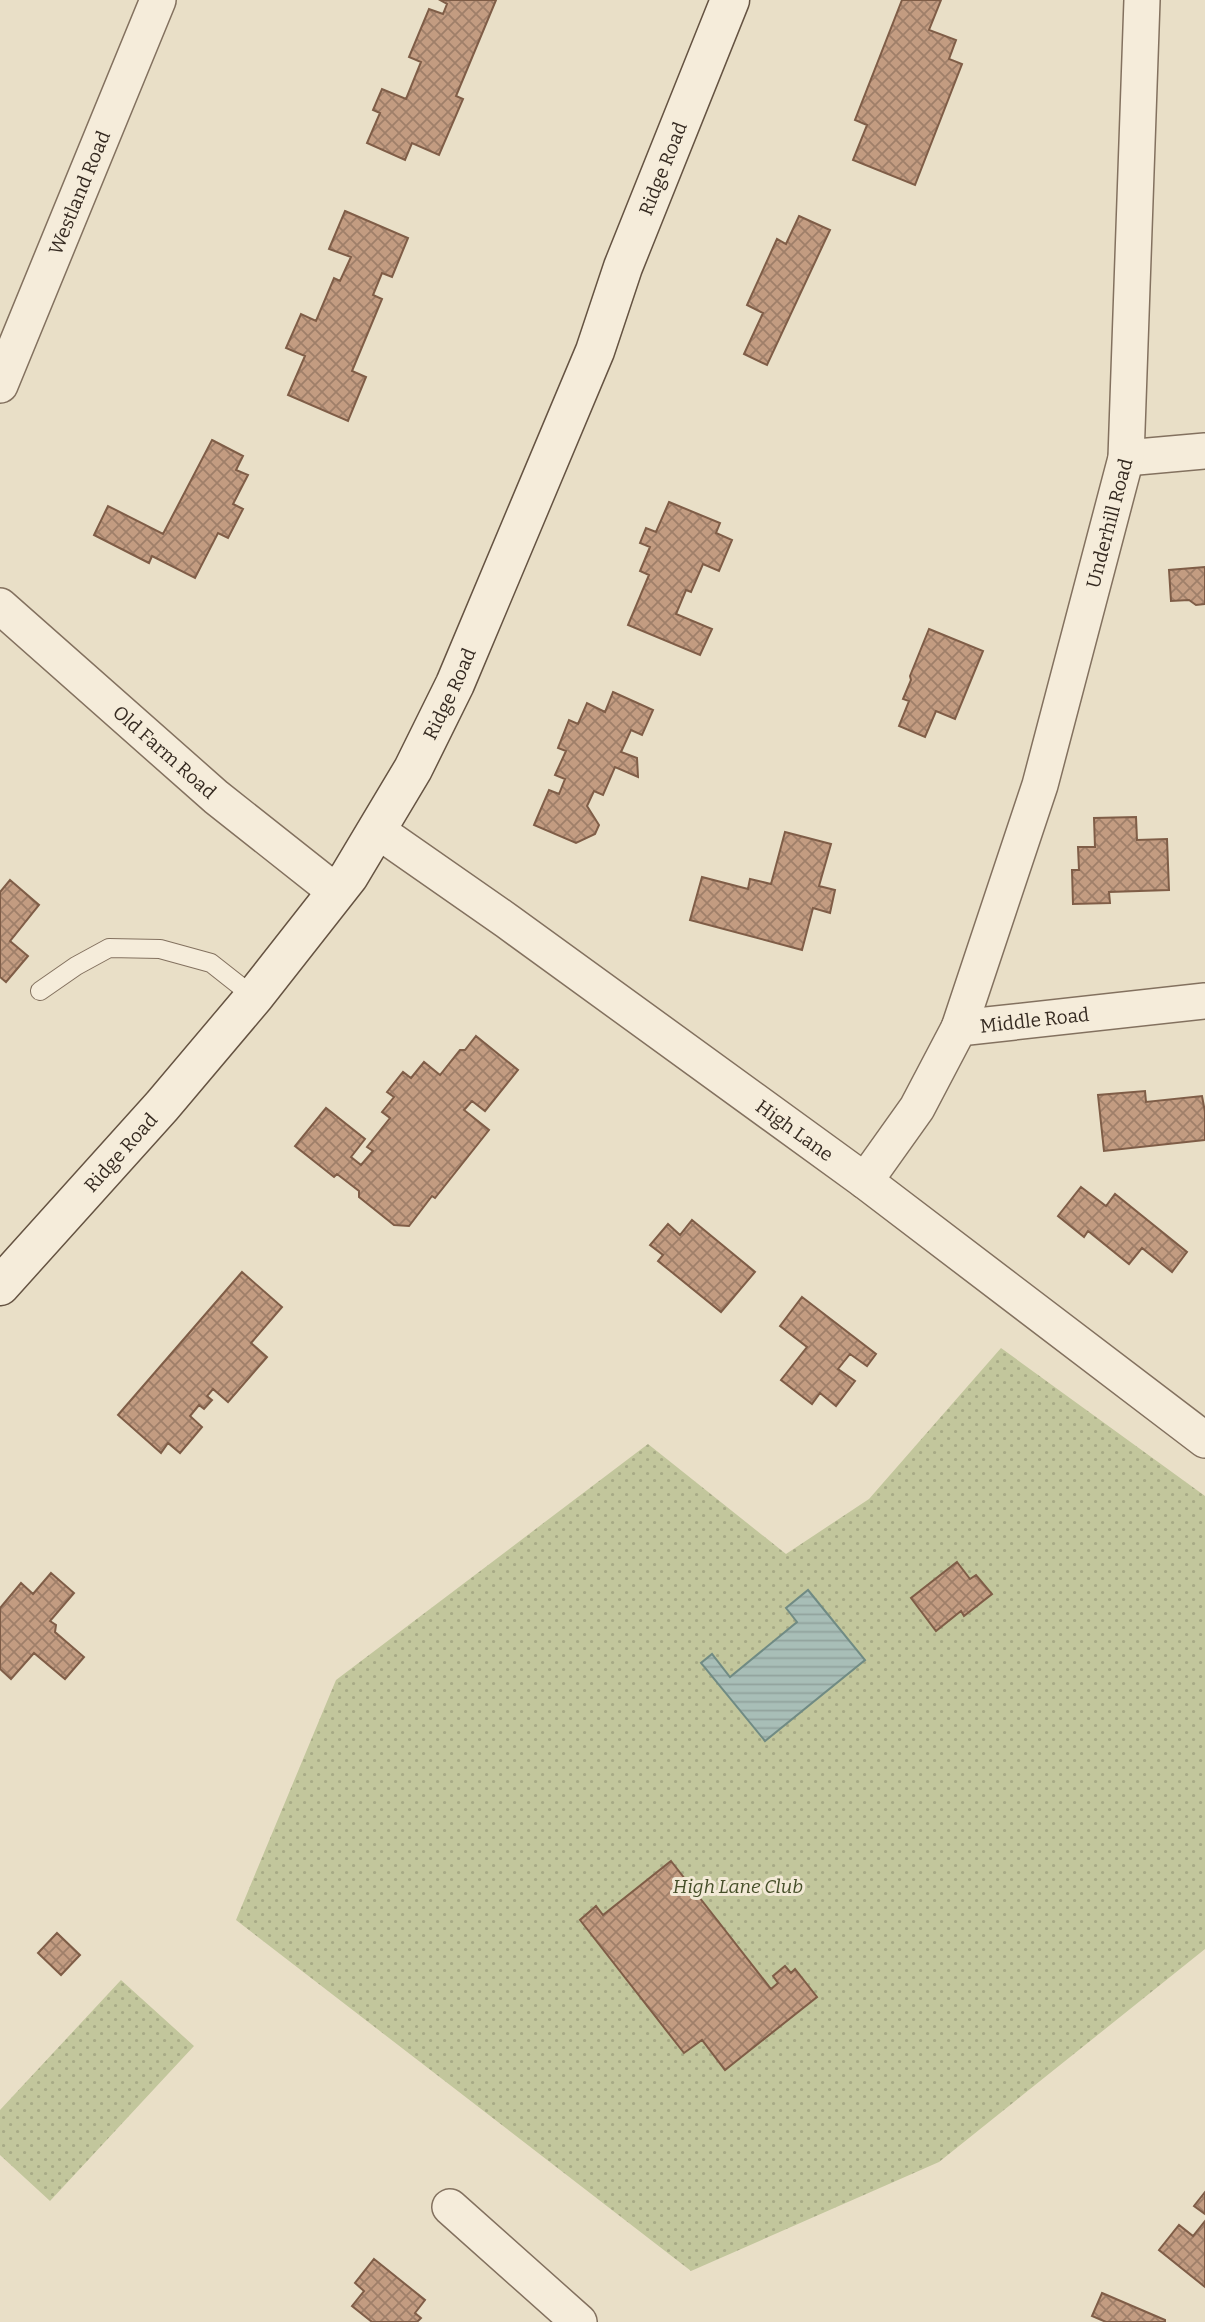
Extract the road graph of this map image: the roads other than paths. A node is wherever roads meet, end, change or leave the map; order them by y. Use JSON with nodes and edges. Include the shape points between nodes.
{"nodes":[{"id":1,"x":158,"y":0,"type":"edge"},
{"id":2,"x":730,"y":0,"type":"edge"},
{"id":3,"x":1142,"y":0,"type":"edge"},
{"id":4,"x":0,"y":385,"type":"edge"},
{"id":5,"x":1205,"y":451,"type":"edge"},
{"id":6,"x":1126,"y":458,"type":"junction"},
{"id":7,"x":0,"y":606,"type":"edge"},
{"id":8,"x":377,"y":831,"type":"junction"},
{"id":9,"x":337,"y":892,"type":"junction"},
{"id":10,"x":40,"y":991,"type":"dead end"},
{"id":11,"x":254,"y":997,"type":"junction"},
{"id":12,"x":1205,"y":1001,"type":"edge"},
{"id":13,"x":959,"y":1028,"type":"junction"},
{"id":14,"x":864,"y":1181,"type":"junction"},
{"id":15,"x":0,"y":1286,"type":"edge"},
{"id":16,"x":1205,"y":1440,"type":"edge"},
{"id":17,"x":450,"y":2207,"type":"dead end"},
{"id":18,"x":579,"y":2322,"type":"edge"}],
"edges":[{"from":1,"to":4,"type":"street","name":"Westland Road"},
{"from":2,"to":8,"type":"main road","name":"Ridge Road","via":[[623,267],[595,351],[455,684]]},
{"from":3,"to":6,"type":"street","name":"Underhill Road"},
{"from":5,"to":6,"type":"street"},
{"from":6,"to":13,"type":"street","name":"Underhill Road","via":[[1040,785]]},
{"from":7,"to":9,"type":"street","name":"Old Farm Road","via":[[216,797]]},
{"from":8,"to":9,"type":"main road","name":"Ridge Road"},
{"from":8,"to":14,"type":"street","name":"High Lane"},
{"from":9,"to":11,"type":"main road","name":"Ridge Road"},
{"from":10,"to":11,"type":"lane","via":[[109,948],[160,949],[211,963]]},
{"from":11,"to":15,"type":"main road","name":"Ridge Road"},
{"from":12,"to":13,"type":"street","name":"Middle Road"},
{"from":13,"to":14,"type":"street","name":"Middle Road","via":[[917,1108]]},
{"from":14,"to":16,"type":"street","name":"High Lane"},
{"from":17,"to":18,"type":"street"}]}
